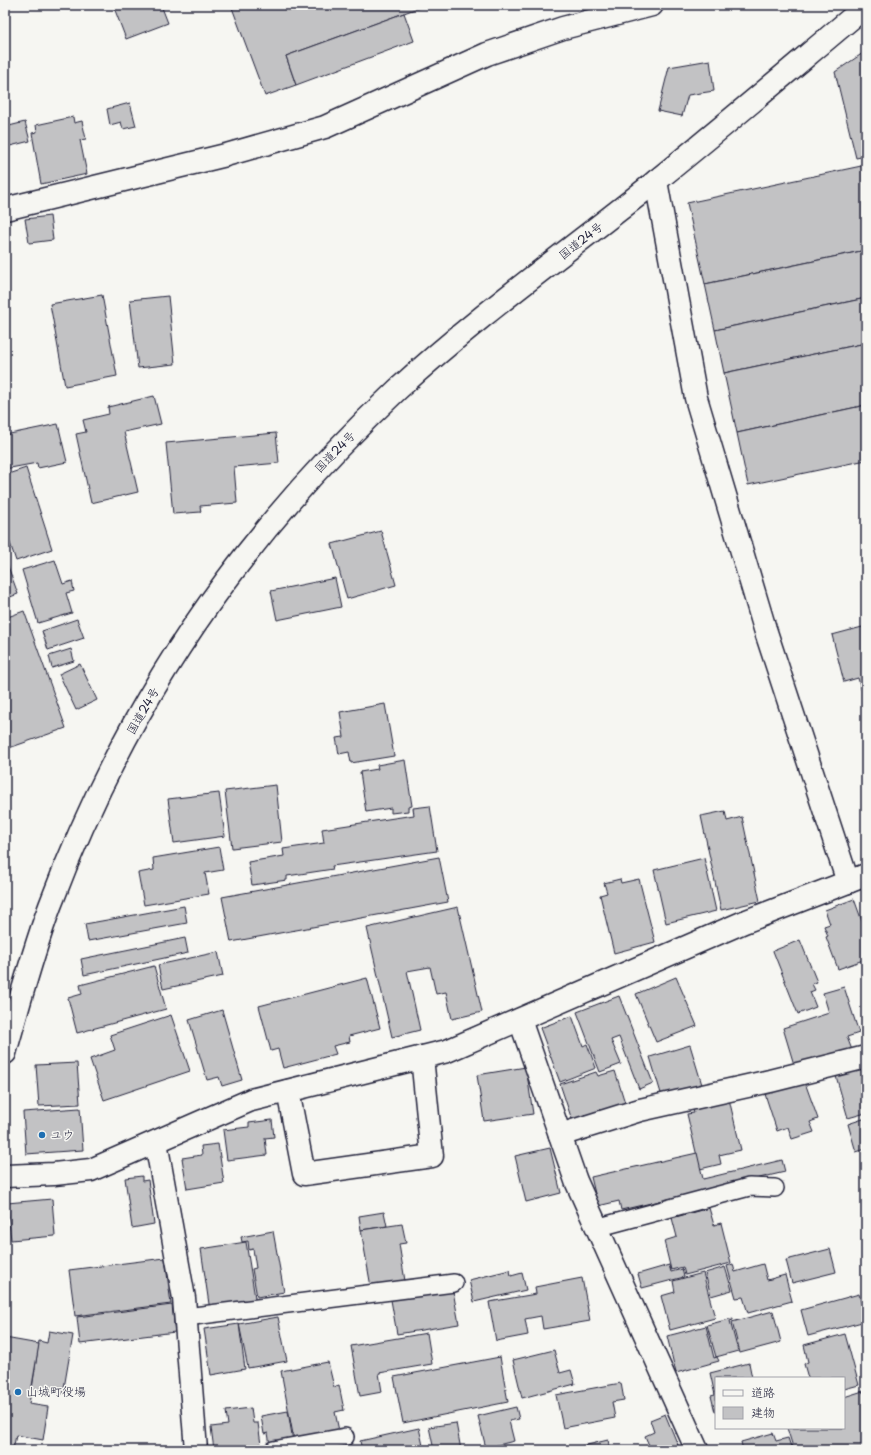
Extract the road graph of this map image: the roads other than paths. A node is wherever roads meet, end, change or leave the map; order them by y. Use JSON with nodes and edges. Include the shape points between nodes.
{"nodes":[{"id":1,"x":652,"y":5,"type":"edge"},
{"id":2,"x":866,"y":6,"type":"edge"},
{"id":3,"x":656,"y":181,"type":"junction"},
{"id":4,"x":5,"y":209,"type":"edge"},
{"id":5,"x":857,"y":879,"type":"edge"},
{"id":6,"x":520,"y":1020,"type":"junction"},
{"id":7,"x":5,"y":1053,"type":"edge"},
{"id":8,"x":422,"y":1057,"type":"junction"},
{"id":9,"x":866,"y":1057,"type":"edge"},
{"id":10,"x":288,"y":1091,"type":"junction"},
{"id":11,"x":560,"y":1135,"type":"junction"},
{"id":12,"x":156,"y":1142,"type":"junction"},
{"id":13,"x":5,"y":1176,"type":"edge"},
{"id":14,"x":775,"y":1188,"type":"dead end"},
{"id":15,"x":596,"y":1228,"type":"junction"},
{"id":16,"x":454,"y":1283,"type":"dead end"},
{"id":17,"x":186,"y":1317,"type":"junction"},
{"id":18,"x":345,"y":1437,"type":"dead end"},
{"id":19,"x":196,"y":1450,"type":"edge"},
{"id":20,"x":274,"y":1450,"type":"edge"},
{"id":21,"x":698,"y":1450,"type":"edge"}],
"edges":[{"from":1,"to":4,"type":"main road","via":[[563,28],[487,54],[325,127],[226,155]]},
{"from":2,"to":3,"type":"main road","name":"国道24号"},
{"from":3,"to":5,"type":"main road","via":[[696,398],[765,629]]},
{"from":3,"to":7,"type":"main road","name":"国道24号","via":[[468,329],[399,388],[300,489],[223,584],[171,662],[105,778],[50,908]]},
{"from":5,"to":6,"type":"main road","via":[[744,922]]},
{"from":6,"to":8,"type":"main road","via":[[447,1050]]},
{"from":6,"to":11,"type":"main road"},
{"from":8,"to":10,"type":"main road"},
{"from":8,"to":10,"type":"main road","via":[[432,1156],[304,1174]]},
{"from":9,"to":11,"type":"main road","via":[[640,1110]]},
{"from":10,"to":12,"type":"main road","via":[[252,1100]]},
{"from":11,"to":15,"type":"main road"},
{"from":12,"to":13,"type":"main road","via":[[91,1170]]},
{"from":12,"to":17,"type":"main road"},
{"from":14,"to":15,"type":"lane","via":[[749,1187]]},
{"from":15,"to":21,"type":"main road"},
{"from":16,"to":17,"type":"lane"},
{"from":17,"to":19,"type":"main road"},
{"from":18,"to":20,"type":"lane"}]}
